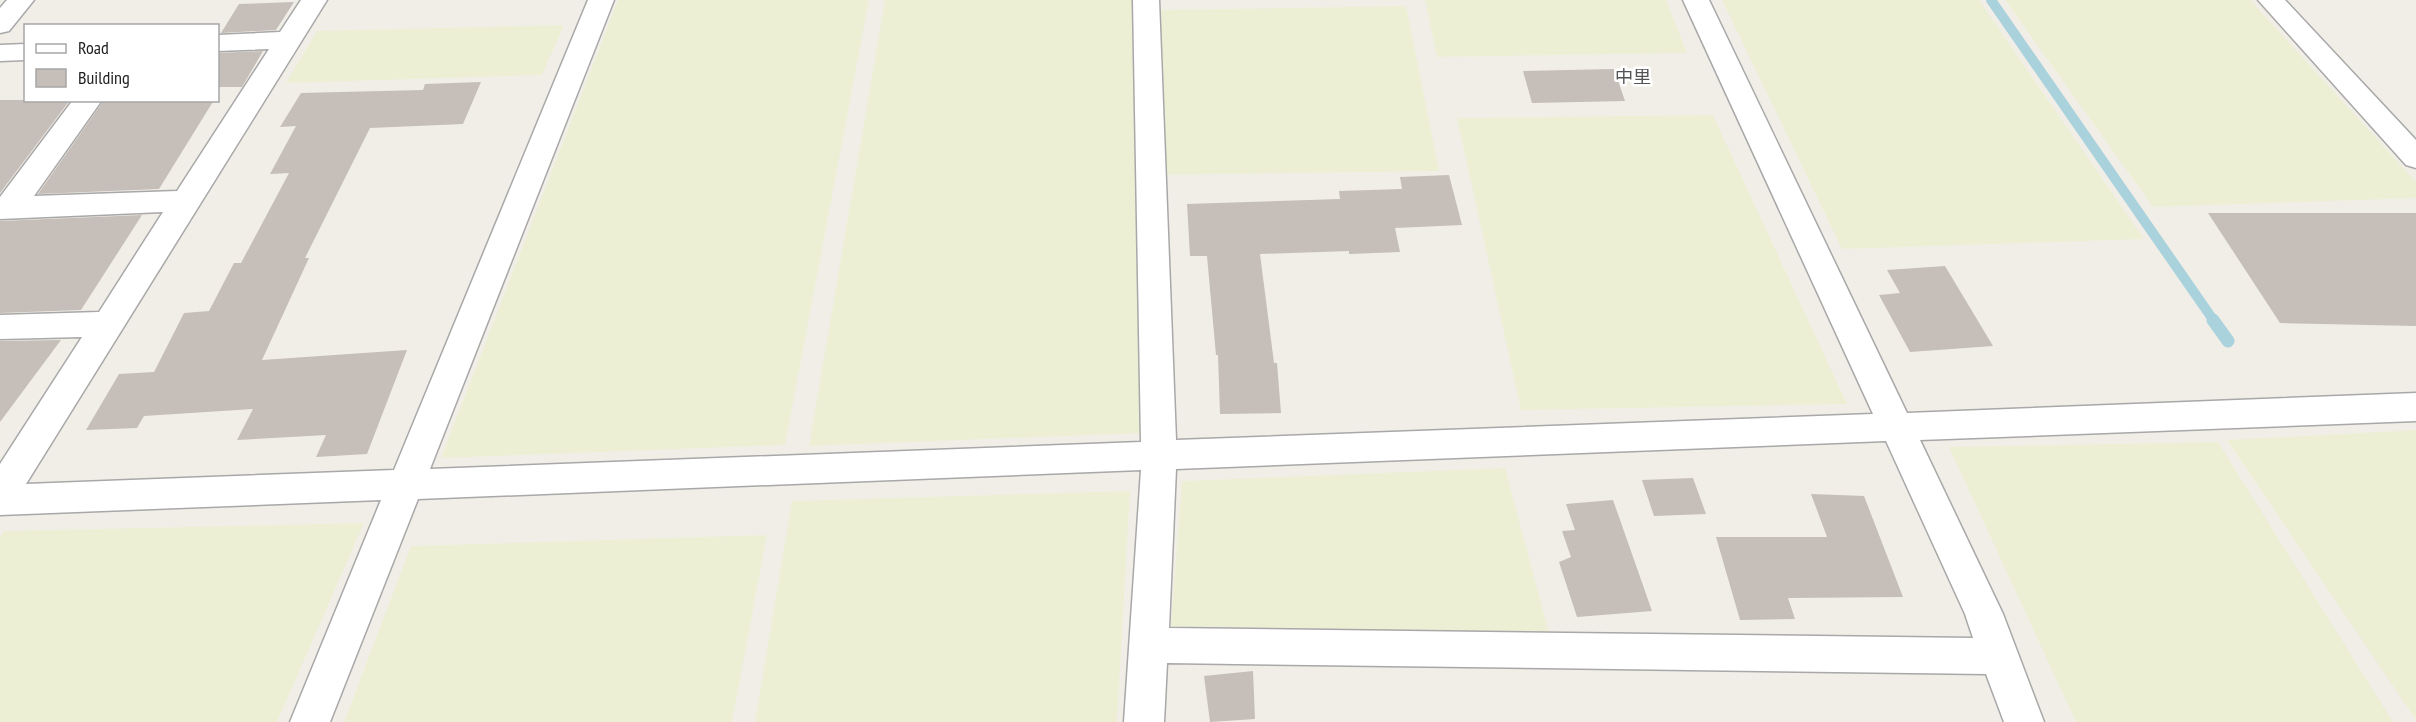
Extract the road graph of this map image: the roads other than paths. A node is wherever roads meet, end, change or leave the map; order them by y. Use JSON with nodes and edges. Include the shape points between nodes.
{"nodes":[{"id":1,"x":21,"y":0,"type":"edge"},
{"id":2,"x":314,"y":0,"type":"edge"},
{"id":3,"x":601,"y":0,"type":"edge"},
{"id":4,"x":1146,"y":0,"type":"edge"},
{"id":5,"x":1696,"y":0,"type":"edge"},
{"id":6,"x":2271,"y":0,"type":"edge"},
{"id":7,"x":0,"y":25,"type":"edge"},
{"id":8,"x":289,"y":40,"type":"junction"},
{"id":9,"x":219,"y":43,"type":"edge"},
{"id":10,"x":24,"y":52,"type":"edge"},
{"id":11,"x":0,"y":53,"type":"edge"},
{"id":12,"x":86,"y":102,"type":"edge"},
{"id":13,"x":2416,"y":158,"type":"edge"},
{"id":14,"x":187,"y":201,"type":"junction"},
{"id":15,"x":5,"y":208,"type":"edge"},
{"id":16,"x":108,"y":324,"type":"junction"},
{"id":17,"x":0,"y":327,"type":"edge"},
{"id":18,"x":2416,"y":407,"type":"edge"},
{"id":19,"x":1898,"y":426,"type":"junction"},
{"id":20,"x":1159,"y":457,"type":"junction"},
{"id":21,"x":406,"y":484,"type":"junction"},
{"id":22,"x":0,"y":494,"type":"edge"},
{"id":23,"x":0,"y":500,"type":"edge"},
{"id":24,"x":1148,"y":645,"type":"junction"},
{"id":25,"x":2000,"y":656,"type":"junction"},
{"id":26,"x":310,"y":722,"type":"edge"},
{"id":27,"x":1144,"y":722,"type":"edge"},
{"id":28,"x":2024,"y":722,"type":"edge"}],
"edges":[{"from":1,"to":7,"type":"street"},
{"from":2,"to":8,"type":"street"},
{"from":3,"to":21,"type":"street"},
{"from":4,"to":20,"type":"street"},
{"from":5,"to":19,"type":"street"},
{"from":6,"to":13,"type":"street"},
{"from":8,"to":9,"type":"street"},
{"from":8,"to":14,"type":"street"},
{"from":10,"to":11,"type":"street"},
{"from":12,"to":15,"type":"street"},
{"from":14,"to":15,"type":"street"},
{"from":14,"to":16,"type":"street"},
{"from":16,"to":17,"type":"street"},
{"from":16,"to":22,"type":"street"},
{"from":18,"to":19,"type":"street"},
{"from":19,"to":20,"type":"street"},
{"from":19,"to":25,"type":"street"},
{"from":20,"to":21,"type":"street"},
{"from":20,"to":24,"type":"street"},
{"from":21,"to":23,"type":"street"},
{"from":21,"to":26,"type":"street"},
{"from":24,"to":25,"type":"street"},
{"from":24,"to":27,"type":"street"},
{"from":25,"to":28,"type":"street"}]}
